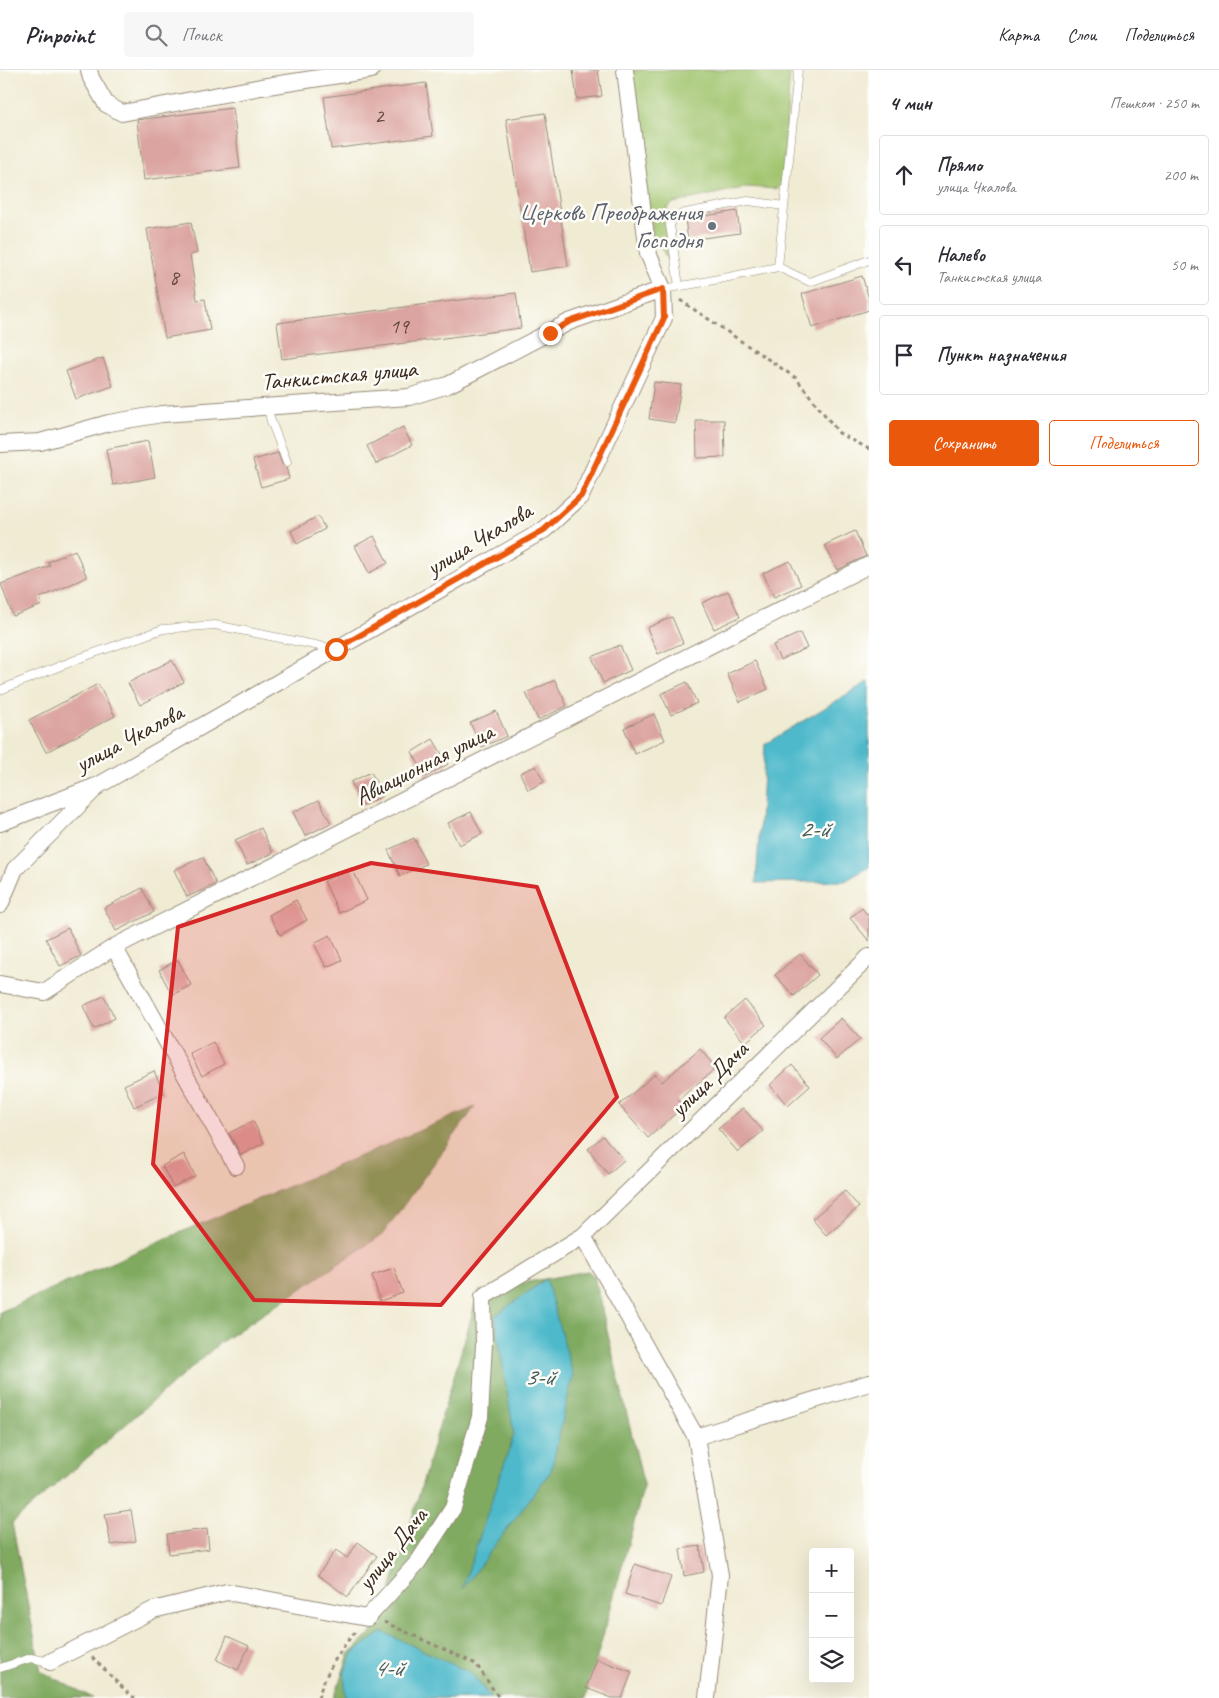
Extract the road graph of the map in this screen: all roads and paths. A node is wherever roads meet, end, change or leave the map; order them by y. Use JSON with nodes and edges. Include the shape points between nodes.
{"nodes":[{"id":1,"x":88,"y":70,"type":"edge"},
{"id":2,"x":370,"y":70,"type":"edge"},
{"id":3,"x":625,"y":70,"type":"edge"},
{"id":4,"x":798,"y":70,"type":"edge"},
{"id":5,"x":784,"y":206,"type":"junction"},
{"id":6,"x":869,"y":260,"type":"edge"},
{"id":7,"x":778,"y":268,"type":"junction"},
{"id":8,"x":671,"y":287,"type":"junction"},
{"id":9,"x":267,"y":406,"type":"junction"},
{"id":10,"x":0,"y":444,"type":"edge"},
{"id":11,"x":869,"y":450,"type":"edge"},
{"id":12,"x":287,"y":462,"type":"dead end"},
{"id":13,"x":869,"y":565,"type":"edge"},
{"id":14,"x":336,"y":649,"type":"junction"},
{"id":15,"x":0,"y":690,"type":"edge"},
{"id":16,"x":99,"y":785,"type":"junction"},
{"id":17,"x":0,"y":823,"type":"edge"},
{"id":18,"x":0,"y":905,"type":"edge"},
{"id":19,"x":114,"y":948,"type":"junction"},
{"id":20,"x":869,"y":957,"type":"edge"},
{"id":21,"x":0,"y":984,"type":"edge"},
{"id":22,"x":236,"y":1166,"type":"dead end"},
{"id":23,"x":583,"y":1236,"type":"junction"},
{"id":24,"x":869,"y":1383,"type":"edge"},
{"id":25,"x":696,"y":1437,"type":"junction"},
{"id":26,"x":367,"y":1618,"type":"junction"},
{"id":27,"x":81,"y":1646,"type":"junction"},
{"id":28,"x":50,"y":1662,"type":"joint"},
{"id":29,"x":0,"y":1668,"type":"edge"},
{"id":30,"x":135,"y":1698,"type":"edge"},
{"id":31,"x":318,"y":1698,"type":"edge"},
{"id":32,"x":499,"y":1698,"type":"edge"},
{"id":33,"x":707,"y":1698,"type":"edge"}],
"edges":[{"from":1,"to":2,"type":"street","via":[[106,104],[122,113]]},
{"from":3,"to":8,"type":"street","name":"улица Чкалова","via":[[648,253]]},
{"from":4,"to":5,"type":"lane"},
{"from":5,"to":7,"type":"lane"},
{"from":5,"to":8,"type":"lane","via":[[748,201],[674,217],[670,225]]},
{"from":6,"to":7,"type":"lane","via":[[810,282]]},
{"from":7,"to":8,"type":"lane"},
{"from":8,"to":9,"type":"street","name":"Танкистская улица","via":[[569,322],[448,385],[409,397]]},
{"from":8,"to":11,"type":"path","via":[[796,378],[839,433]]},
{"from":8,"to":14,"type":"street","name":"улица Чкалова","via":[[664,318],[581,496],[544,530]]},
{"from":9,"to":10,"type":"street","name":"Танкистская улица","via":[[162,414],[109,423],[40,442]]},
{"from":9,"to":12,"type":"lane"},
{"from":13,"to":19,"type":"street","name":"Авиационная улица"},
{"from":14,"to":15,"type":"lane","via":[[215,625],[163,629]]},
{"from":14,"to":16,"type":"street","name":"улица Чкалова"},
{"from":16,"to":17,"type":"street","name":"улица Чкалова"},
{"from":16,"to":18,"type":"street","via":[[15,869]]},
{"from":19,"to":21,"type":"street","name":"Авиационная улица","via":[[44,992]]},
{"from":19,"to":22,"type":"street"},
{"from":20,"to":23,"type":"street","name":"улица Дача"},
{"from":23,"to":25,"type":"street"},
{"from":23,"to":26,"type":"street","name":"улица Дача","via":[[483,1297],[480,1417],[453,1508],[418,1562]]},
{"from":24,"to":25,"type":"street"},
{"from":25,"to":33,"type":"street","via":[[720,1575]]},
{"from":26,"to":27,"type":"street","name":"улица Дача","via":[[227,1592],[153,1610]]},
{"from":26,"to":31,"type":"path","via":[[342,1647]]},
{"from":26,"to":32,"type":"path","via":[[384,1622],[476,1664]]},
{"from":27,"to":28,"type":"street","name":"улица Дача"},
{"from":27,"to":30,"type":"path"},
{"from":28,"to":29,"type":"lane","via":[[31,1658]]}]}
